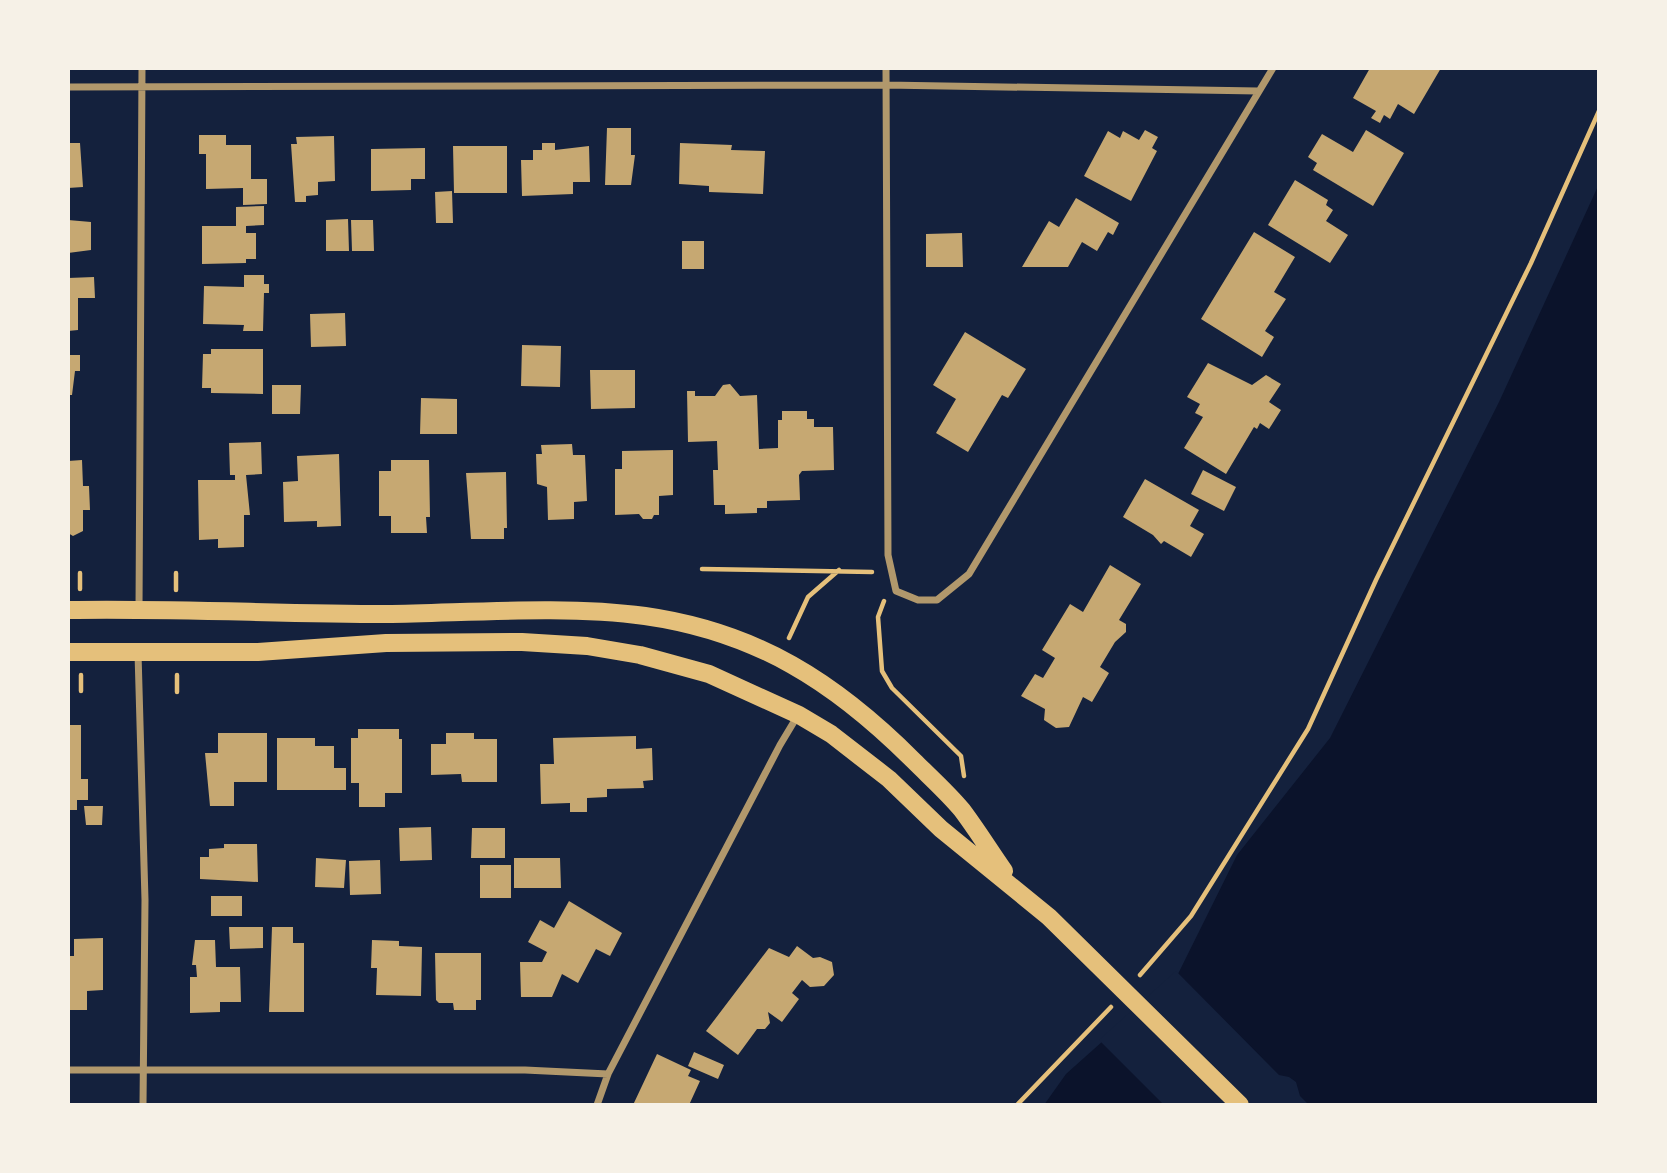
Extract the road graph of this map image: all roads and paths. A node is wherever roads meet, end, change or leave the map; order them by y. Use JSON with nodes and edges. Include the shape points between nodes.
{"nodes":[{"id":1,"x":142,"y":68,"type":"edge"},
{"id":2,"x":886,"y":68,"type":"edge"},
{"id":3,"x":1273,"y":68,"type":"edge"},
{"id":4,"x":886,"y":85,"type":"junction"},
{"id":5,"x":143,"y":86,"type":"junction"},
{"id":6,"x":68,"y":87,"type":"edge"},
{"id":7,"x":1258,"y":90,"type":"junction"},
{"id":8,"x":1599,"y":111,"type":"edge"},
{"id":9,"x":702,"y":569,"type":"dead end"},
{"id":10,"x":839,"y":570,"type":"junction"},
{"id":11,"x":890,"y":572,"type":"junction"},
{"id":12,"x":893,"y":585,"type":"junction"},
{"id":13,"x":68,"y":610,"type":"edge"},
{"id":14,"x":139,"y":610,"type":"junction"},
{"id":15,"x":794,"y":628,"type":"dead end"},
{"id":16,"x":68,"y":652,"type":"edge"},
{"id":17,"x":138,"y":653,"type":"junction"},
{"id":18,"x":799,"y":715,"type":"junction"},
{"id":19,"x":961,"y":756,"type":"dead end"},
{"id":20,"x":1014,"y":886,"type":"junction"},
{"id":21,"x":1136,"y":979,"type":"dead end"},
{"id":22,"x":1118,"y":1000,"type":"dead end"},
{"id":23,"x":68,"y":1070,"type":"edge"},
{"id":24,"x":142,"y":1071,"type":"junction"},
{"id":25,"x":608,"y":1074,"type":"junction"},
{"id":26,"x":143,"y":1105,"type":"edge"},
{"id":27,"x":597,"y":1105,"type":"edge"},
{"id":28,"x":1017,"y":1105,"type":"edge"},
{"id":29,"x":1240,"y":1105,"type":"edge"}],
"edges":[{"from":1,"to":5,"type":"street"},
{"from":2,"to":4,"type":"street"},
{"from":3,"to":7,"type":"street"},
{"from":4,"to":5,"type":"street"},
{"from":4,"to":7,"type":"street"},
{"from":4,"to":11,"type":"street"},
{"from":5,"to":6,"type":"street"},
{"from":5,"to":14,"type":"street"},
{"from":7,"to":12,"type":"street","via":[[986,551],[969,574],[937,600],[908,597]]},
{"from":8,"to":21,"type":"path","via":[[1308,729],[1191,916]]},
{"from":9,"to":10,"type":"path"},
{"from":10,"to":11,"type":"path"},
{"from":10,"to":15,"type":"path","via":[[808,597]]},
{"from":11,"to":12,"type":"street"},
{"from":12,"to":19,"type":"path","via":[[878,618],[882,671],[892,688]]},
{"from":13,"to":14,"type":"main road"},
{"from":14,"to":20,"type":"main road","via":[[608,614],[664,620],[719,633],[813,675],[872,718],[960,808]]},
{"from":16,"to":17,"type":"main road"},
{"from":17,"to":18,"type":"main road","via":[[258,652],[386,643],[587,646],[709,674]]},
{"from":17,"to":24,"type":"street","via":[[145,900]]},
{"from":18,"to":20,"type":"main road","via":[[889,779],[941,829]]},
{"from":18,"to":25,"type":"street","via":[[779,745]]},
{"from":20,"to":29,"type":"main road"},
{"from":22,"to":28,"type":"path"},
{"from":23,"to":24,"type":"street"},
{"from":24,"to":25,"type":"street"},
{"from":24,"to":26,"type":"street"},
{"from":25,"to":27,"type":"street"}]}
